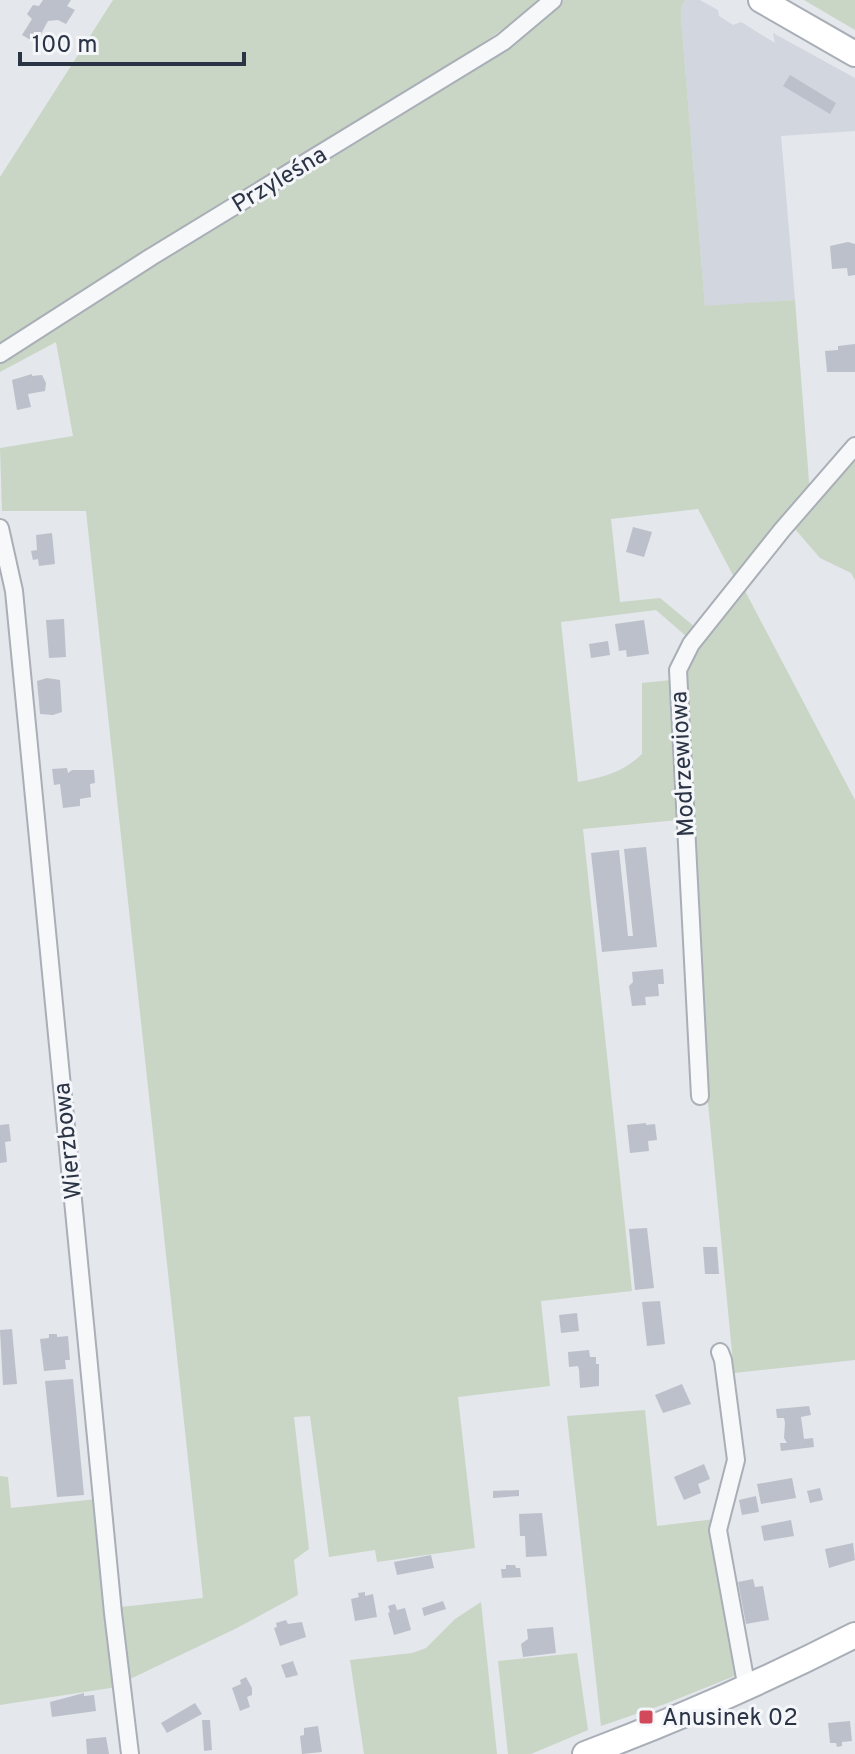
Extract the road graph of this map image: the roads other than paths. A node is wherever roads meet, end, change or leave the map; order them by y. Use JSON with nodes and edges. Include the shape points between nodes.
{"nodes":[{"id":1,"x":553,"y":0,"type":"edge"},
{"id":2,"x":761,"y":0,"type":"edge"},
{"id":3,"x":855,"y":54,"type":"edge"},
{"id":4,"x":0,"y":354,"type":"edge"},
{"id":5,"x":855,"y":446,"type":"edge"},
{"id":6,"x":0,"y":528,"type":"edge"},
{"id":7,"x":700,"y":1096,"type":"dead end"},
{"id":8,"x":720,"y":1352,"type":"dead end"},
{"id":9,"x":855,"y":1635,"type":"edge"},
{"id":10,"x":747,"y":1689,"type":"junction"},
{"id":11,"x":130,"y":1754,"type":"edge"},
{"id":12,"x":585,"y":1754,"type":"edge"}],
"edges":[{"from":1,"to":4,"type":"street","name":"Przyleśna","via":[[503,42]]},
{"from":2,"to":3,"type":"main road"},
{"from":5,"to":7,"type":"street","name":"Modrzewiowa","via":[[691,644],[678,670]]},
{"from":6,"to":11,"type":"street","name":"Wierzbowa","via":[[14,591]]},
{"from":8,"to":10,"type":"street","via":[[736,1460],[718,1530]]},
{"from":9,"to":10,"type":"main road"},
{"from":10,"to":12,"type":"main road"}]}
